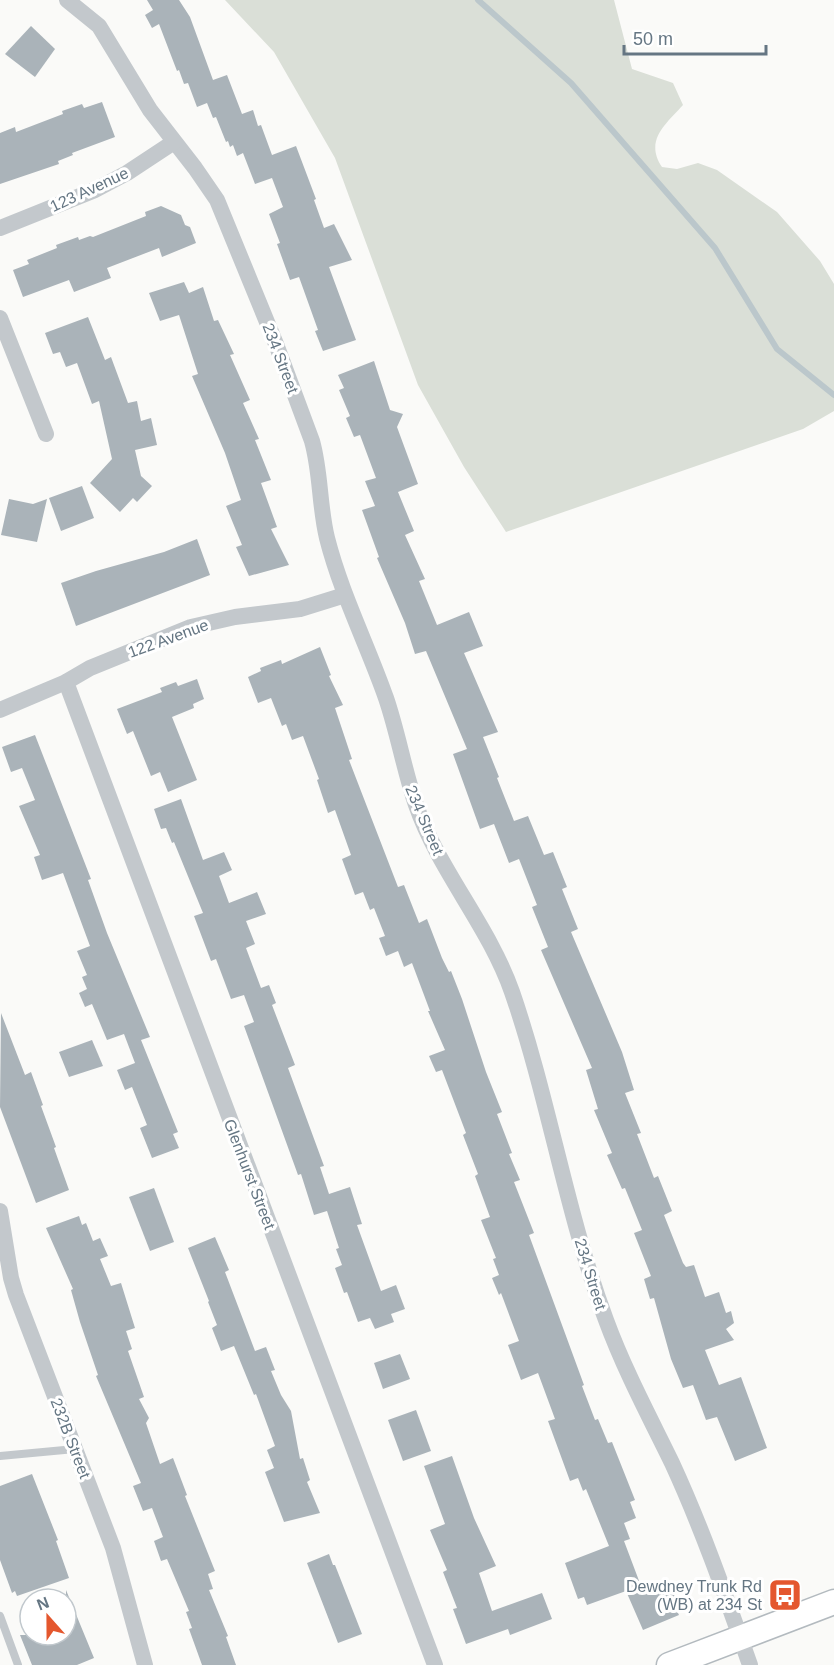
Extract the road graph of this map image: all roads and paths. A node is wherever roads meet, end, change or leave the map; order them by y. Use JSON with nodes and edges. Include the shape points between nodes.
{"nodes":[{"id":1,"x":68,"y":0,"type":"edge"},
{"id":2,"x":174,"y":142,"type":"junction"},
{"id":3,"x":0,"y":228,"type":"edge"},
{"id":4,"x":0,"y":318,"type":"edge"},
{"id":5,"x":46,"y":435,"type":"dead end"},
{"id":6,"x":345,"y":595,"type":"junction"},
{"id":7,"x":66,"y":682,"type":"junction"},
{"id":8,"x":0,"y":710,"type":"edge"},
{"id":9,"x":0,"y":1211,"type":"edge"},
{"id":10,"x":4,"y":1256,"type":"edge"},
{"id":11,"x":75,"y":1449,"type":"junction"},
{"id":12,"x":0,"y":1456,"type":"edge"},
{"id":13,"x":834,"y":1602,"type":"edge"},
{"id":14,"x":0,"y":1616,"type":"edge"},
{"id":15,"x":740,"y":1637,"type":"junction"},
{"id":16,"x":18,"y":1665,"type":"edge"},
{"id":17,"x":145,"y":1665,"type":"edge"},
{"id":18,"x":435,"y":1665,"type":"edge"},
{"id":19,"x":669,"y":1665,"type":"edge"},
{"id":20,"x":750,"y":1665,"type":"edge"}],
"edges":[{"from":1,"to":2,"type":"street","name":"234 Street","via":[[104,32],[140,95]]},
{"from":2,"to":3,"type":"street","name":"123 Avenue","via":[[95,190]]},
{"from":2,"to":6,"type":"street","name":"234 Street","via":[[217,200],[279,354],[316,455],[325,530]]},
{"from":4,"to":5,"type":"street"},
{"from":6,"to":7,"type":"street","name":"122 Avenue","via":[[300,609],[191,627],[90,668]]},
{"from":6,"to":15,"type":"street","name":"234 Street","via":[[390,710],[423,824],[510,987],[606,1320],[685,1494]]},
{"from":7,"to":8,"type":"street","name":"122 Avenue"},
{"from":7,"to":18,"type":"street","name":"Glenhurst Street"},
{"from":9,"to":10,"type":"street","name":"232B Street"},
{"from":10,"to":11,"type":"street","name":"232B Street"},
{"from":11,"to":12,"type":"lane"},
{"from":11,"to":17,"type":"street","name":"232B Street","via":[[117,1559]]},
{"from":13,"to":15,"type":"main road"},
{"from":14,"to":16,"type":"lane"},
{"from":15,"to":19,"type":"main road"},
{"from":15,"to":20,"type":"street","name":"234 Street"}]}
